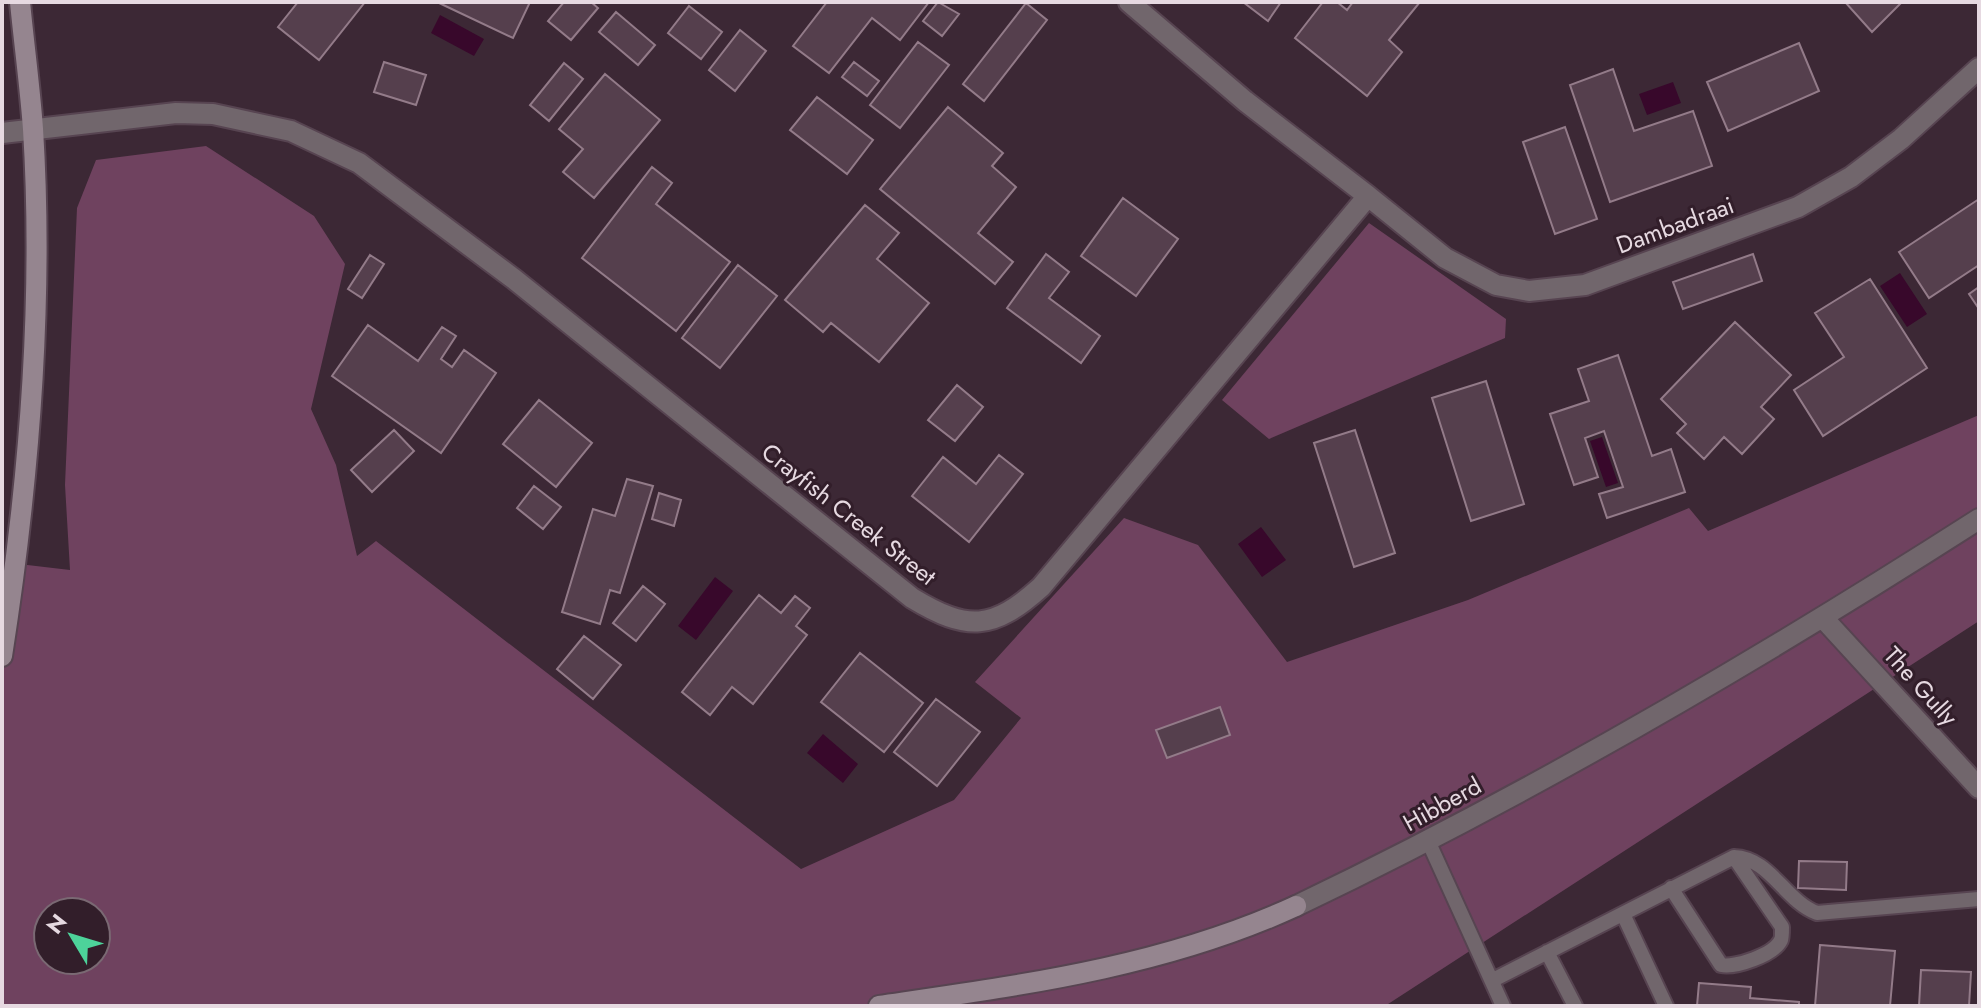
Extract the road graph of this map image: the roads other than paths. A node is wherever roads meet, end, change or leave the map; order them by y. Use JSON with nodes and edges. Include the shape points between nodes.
{"nodes":[{"id":1,"x":20,"y":2,"type":"edge"},
{"id":2,"x":1129,"y":2,"type":"edge"},
{"id":3,"x":1979,"y":68,"type":"edge"},
{"id":4,"x":33,"y":130,"type":"junction"},
{"id":5,"x":2,"y":133,"type":"edge"},
{"id":6,"x":1368,"y":196,"type":"junction"},
{"id":7,"x":1979,"y":519,"type":"edge"},
{"id":8,"x":7,"y":579,"type":"edge"},
{"id":9,"x":1824,"y":619,"type":"junction"},
{"id":10,"x":2,"y":656,"type":"edge"},
{"id":11,"x":1979,"y":788,"type":"edge"},
{"id":12,"x":1429,"y":843,"type":"junction"},
{"id":13,"x":1734,"y":857,"type":"junction"},
{"id":14,"x":1671,"y":888,"type":"junction"},
{"id":15,"x":1979,"y":899,"type":"edge"},
{"id":16,"x":1623,"y":914,"type":"junction"},
{"id":17,"x":1547,"y":952,"type":"junction"},
{"id":18,"x":1493,"y":980,"type":"junction"},
{"id":19,"x":879,"y":1006,"type":"edge"},
{"id":20,"x":1503,"y":1006,"type":"edge"},
{"id":21,"x":1575,"y":1006,"type":"edge"},
{"id":22,"x":1666,"y":1006,"type":"edge"}],
"edges":[{"from":1,"to":4,"type":"street"},
{"from":2,"to":6,"type":"street"},
{"from":3,"to":6,"type":"street","name":"Dambadraai","via":[[1889,149],[1798,207],[1585,285],[1529,291],[1496,285],[1445,258]]},
{"from":4,"to":5,"type":"street","name":"Crayfish Creek Street"},
{"from":4,"to":6,"type":"street","name":"Crayfish Creek Street","via":[[176,113],[213,114],[291,131],[359,163],[514,279],[912,598],[958,622],[1003,618],[1041,587]]},
{"from":4,"to":8,"type":"street","via":[[30,431]]},
{"from":7,"to":9,"type":"street","name":"Hibberd"},
{"from":8,"to":10,"type":"street"},
{"from":9,"to":11,"type":"street","name":"The Gully"},
{"from":9,"to":12,"type":"street","name":"Hibberd"},
{"from":12,"to":18,"type":"lane"},
{"from":12,"to":19,"type":"street","name":"Hibberd","via":[[1222,937],[1117,968]]},
{"from":13,"to":14,"type":"lane"},
{"from":13,"to":14,"type":"lane","via":[[1782,927],[1775,947],[1731,967],[1721,965]]},
{"from":13,"to":15,"type":"lane","via":[[1758,863],[1802,907],[1817,913]]},
{"from":14,"to":16,"type":"lane"},
{"from":16,"to":17,"type":"lane"},
{"from":16,"to":22,"type":"lane"},
{"from":17,"to":18,"type":"lane"},
{"from":17,"to":21,"type":"lane"},
{"from":18,"to":20,"type":"lane"}]}
